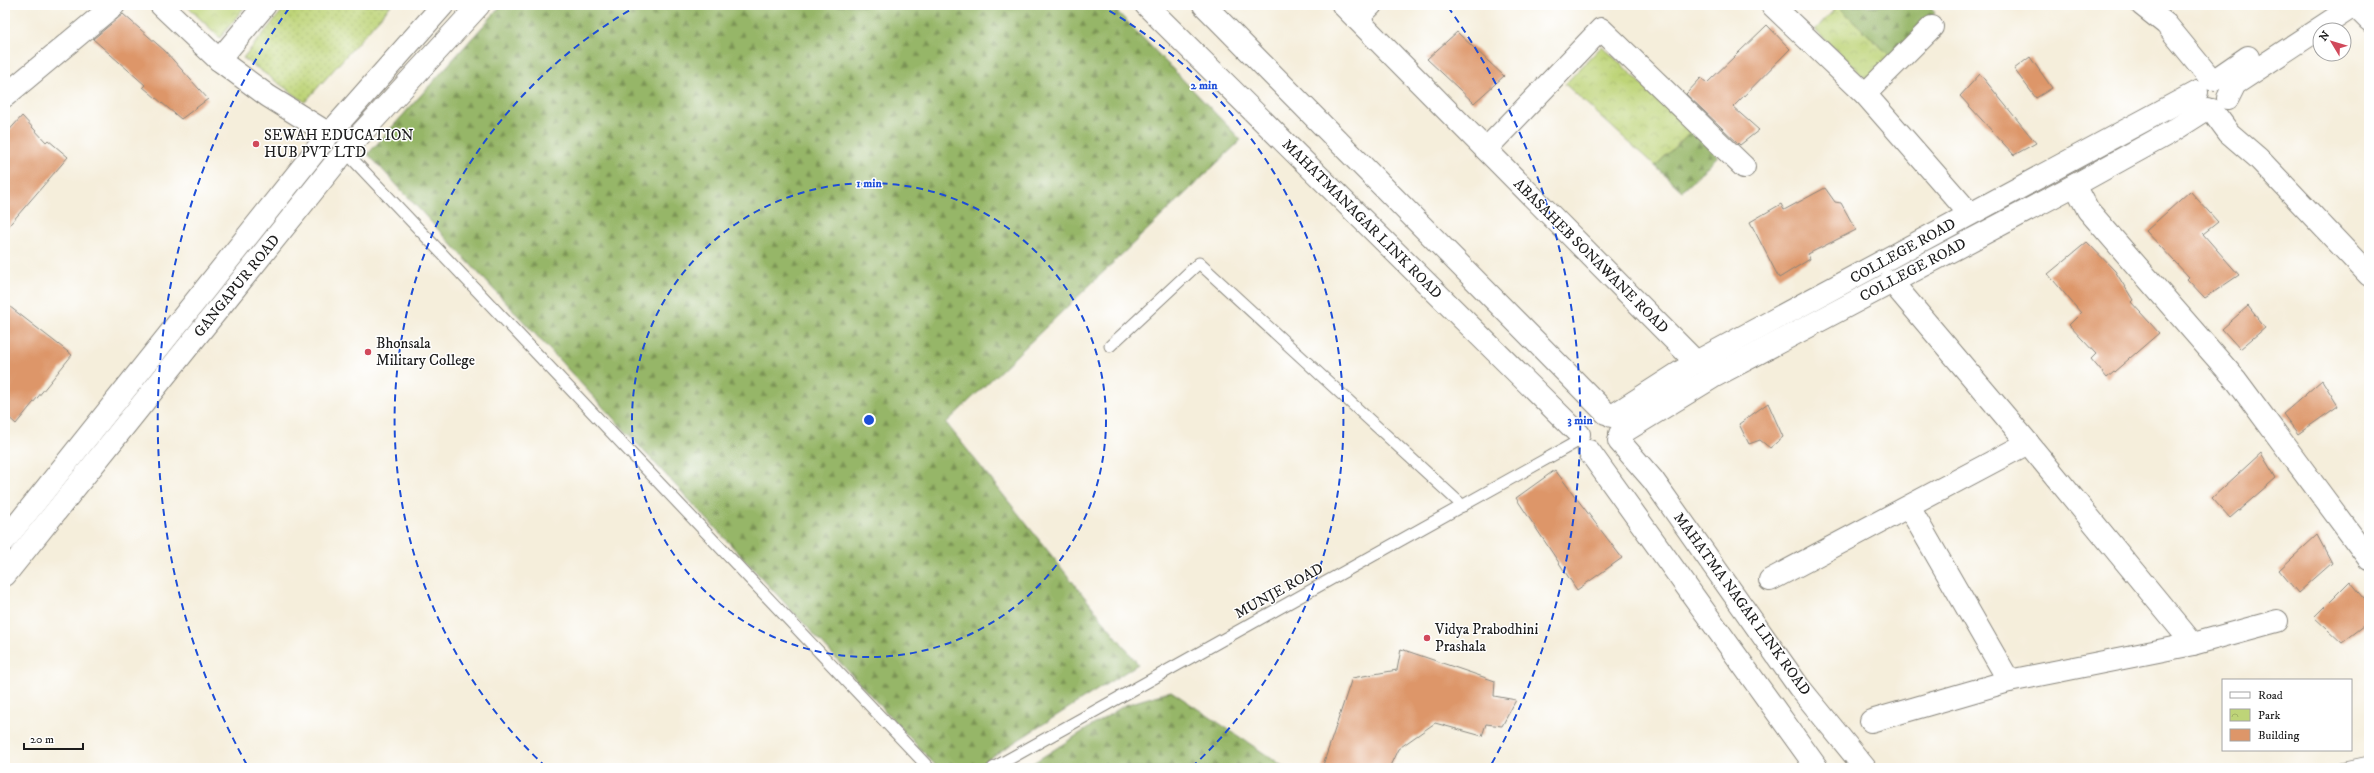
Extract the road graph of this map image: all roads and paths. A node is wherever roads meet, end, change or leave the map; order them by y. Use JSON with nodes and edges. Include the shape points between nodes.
{"nodes":[{"id":1,"x":114,"y":5,"type":"edge"},
{"id":2,"x":160,"y":5,"type":"edge"},
{"id":3,"x":265,"y":5,"type":"edge"},
{"id":4,"x":443,"y":5,"type":"edge"},
{"id":5,"x":479,"y":5,"type":"edge"},
{"id":6,"x":1146,"y":5,"type":"edge"},
{"id":7,"x":1204,"y":5,"type":"edge"},
{"id":8,"x":1772,"y":5,"type":"edge"},
{"id":9,"x":2329,"y":5,"type":"edge"},
{"id":10,"x":2354,"y":5,"type":"edge"},
{"id":11,"x":2146,"y":9,"type":"edge"},
{"id":12,"x":1357,"y":10,"type":"edge"},
{"id":13,"x":2369,"y":20,"type":"edge"},
{"id":14,"x":1932,"y":27,"type":"dead end"},
{"id":15,"x":219,"y":60,"type":"junction"},
{"id":16,"x":1866,"y":94,"type":"junction"},
{"id":17,"x":2212,"y":94,"type":"junction"},
{"id":18,"x":5,"y":96,"type":"edge"},
{"id":19,"x":329,"y":134,"type":"junction"},
{"id":20,"x":1486,"y":150,"type":"junction"},
{"id":21,"x":345,"y":151,"type":"junction"},
{"id":22,"x":1744,"y":167,"type":"dead end"},
{"id":23,"x":2074,"y":185,"type":"junction"},
{"id":24,"x":1970,"y":214,"type":"junction"},
{"id":25,"x":2369,"y":275,"type":"edge"},
{"id":26,"x":1891,"y":282,"type":"junction"},
{"id":27,"x":1110,"y":346,"type":"dead end"},
{"id":28,"x":1696,"y":362,"type":"junction"},
{"id":29,"x":1614,"y":426,"type":"junction"},
{"id":30,"x":1583,"y":442,"type":"junction"},
{"id":31,"x":2028,"y":443,"type":"junction"},
{"id":32,"x":1463,"y":506,"type":"junction"},
{"id":33,"x":1909,"y":507,"type":"junction"},
{"id":34,"x":5,"y":540,"type":"edge"},
{"id":35,"x":2369,"y":559,"type":"edge"},
{"id":36,"x":5,"y":575,"type":"edge"},
{"id":37,"x":1770,"y":580,"type":"dead end"},
{"id":38,"x":2277,"y":621,"type":"dead end"},
{"id":39,"x":2193,"y":644,"type":"junction"},
{"id":40,"x":2009,"y":681,"type":"junction"},
{"id":41,"x":1871,"y":721,"type":"dead end"},
{"id":42,"x":2369,"y":762,"type":"edge"},
{"id":43,"x":929,"y":768,"type":"edge"},
{"id":44,"x":993,"y":768,"type":"edge"},
{"id":45,"x":1818,"y":768,"type":"edge"},
{"id":46,"x":1865,"y":768,"type":"edge"},
{"id":47,"x":2341,"y":768,"type":"edge"}],
"edges":[{"from":1,"to":18,"type":"main road"},
{"from":2,"to":15,"type":"main road"},
{"from":3,"to":15,"type":"main road"},
{"from":4,"to":19,"type":"main road","name":"GANGAPUR ROAD"},
{"from":5,"to":21,"type":"main road","name":"GANGAPUR ROAD"},
{"from":6,"to":30,"type":"main road","name":"MAHATMANAGAR LINK ROAD"},
{"from":7,"to":29,"type":"main road"},
{"from":8,"to":16,"type":"main road"},
{"from":9,"to":17,"type":"main road","name":"COLLEGE ROAD"},
{"from":10,"to":13,"type":"main road"},
{"from":10,"to":17,"type":"main road","name":"COLLEGE ROAD","via":[[2235,84]]},
{"from":11,"to":17,"type":"main road","via":[[2159,35]]},
{"from":12,"to":20,"type":"main road","name":"ABASAHEB SONAWANE ROAD"},
{"from":14,"to":16,"type":"main road"},
{"from":15,"to":19,"type":"main road","via":[[268,96]]},
{"from":16,"to":24,"type":"main road"},
{"from":17,"to":23,"type":"main road","name":"COLLEGE ROAD","via":[[2171,132]]},
{"from":17,"to":24,"type":"main road","name":"COLLEGE ROAD"},
{"from":17,"to":25,"type":"main road","via":[[2229,133],[2258,158]]},
{"from":19,"to":21,"type":"lane"},
{"from":19,"to":34,"type":"main road","name":"GANGAPUR ROAD"},
{"from":20,"to":22,"type":"main road","via":[[1601,30]]},
{"from":20,"to":28,"type":"main road","name":"ABASAHEB SONAWANE ROAD"},
{"from":21,"to":36,"type":"main road","name":"GANGAPUR ROAD"},
{"from":21,"to":43,"type":"lane"},
{"from":23,"to":26,"type":"main road","name":"COLLEGE ROAD"},
{"from":23,"to":35,"type":"main road","via":[[2088,210],[2236,380]]},
{"from":24,"to":28,"type":"main road","name":"COLLEGE ROAD"},
{"from":26,"to":29,"type":"main road","name":"COLLEGE ROAD","via":[[1713,377]]},
{"from":26,"to":31,"type":"main road"},
{"from":27,"to":32,"type":"lane","via":[[1199,263]]},
{"from":28,"to":29,"type":"main road","name":"COLLEGE ROAD"},
{"from":29,"to":30,"type":"main road","via":[[1609,451],[1596,454]]},
{"from":29,"to":30,"type":"main road","via":[[1600,412],[1587,416],[1582,421]]},
{"from":29,"to":46,"type":"main road","name":"MAHATMA NAGAR LINK ROAD","via":[[1799,687]]},
{"from":30,"to":32,"type":"lane","name":"MUNJE ROAD"},
{"from":30,"to":45,"type":"main road"},
{"from":31,"to":33,"type":"main road"},
{"from":31,"to":39,"type":"main road"},
{"from":32,"to":44,"type":"lane","name":"MUNJE ROAD"},
{"from":33,"to":37,"type":"main road"},
{"from":33,"to":40,"type":"main road"},
{"from":38,"to":39,"type":"main road"},
{"from":39,"to":40,"type":"main road"},
{"from":40,"to":41,"type":"main road"},
{"from":42,"to":47,"type":"lane"}]}
